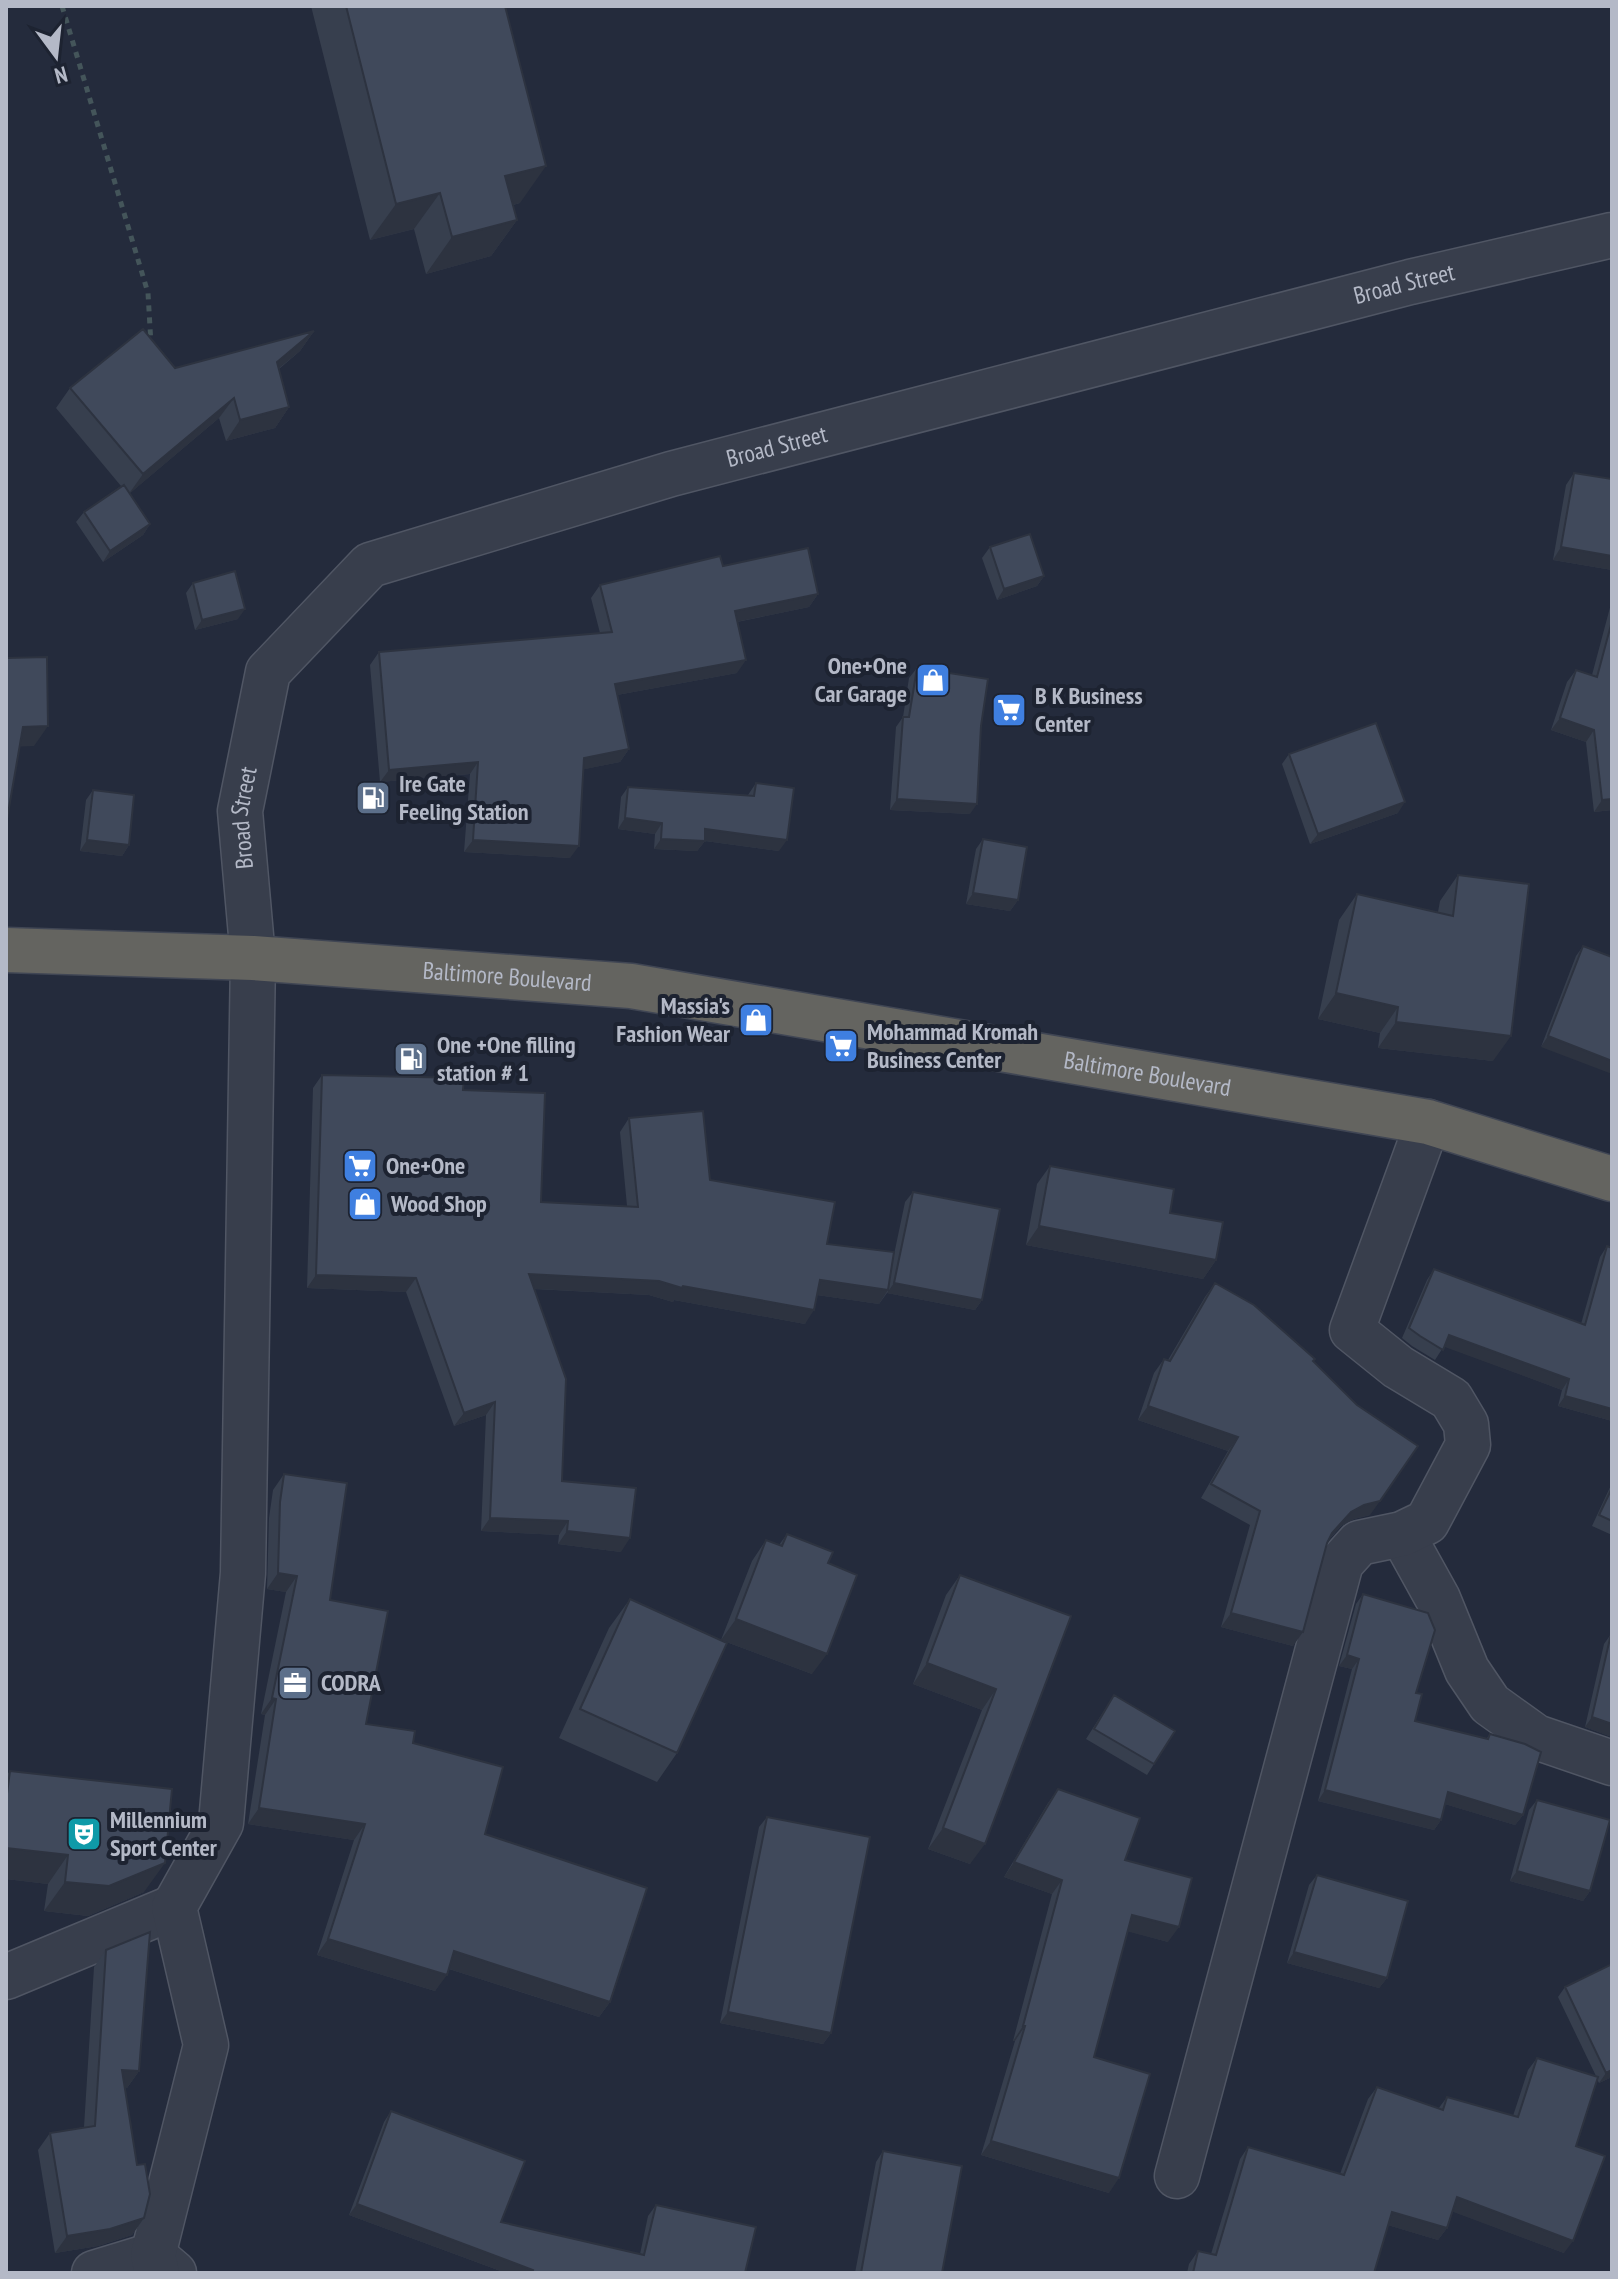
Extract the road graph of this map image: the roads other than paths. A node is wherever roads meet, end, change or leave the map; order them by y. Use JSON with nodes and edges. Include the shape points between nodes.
{"nodes":[{"id":1,"x":1612,"y":235,"type":"edge"},
{"id":2,"x":6,"y":950,"type":"edge"},
{"id":3,"x":253,"y":958,"type":"junction"},
{"id":4,"x":1428,"y":1122,"type":"junction"},
{"id":5,"x":1612,"y":1179,"type":"edge"},
{"id":6,"x":1402,"y":1534,"type":"junction"},
{"id":7,"x":1612,"y":1763,"type":"edge"},
{"id":8,"x":174,"y":1907,"type":"junction"},
{"id":9,"x":6,"y":1977,"type":"edge"},
{"id":10,"x":1177,"y":2176,"type":"dead end"},
{"id":11,"x":162,"y":2267,"type":"edge"},
{"id":12,"x":94,"y":2273,"type":"edge"}],
"edges":[{"from":1,"to":3,"type":"street","name":"Broad Street","via":[[1410,282],[671,474],[370,565],[268,672],[240,811]]},
{"from":2,"to":3,"type":"highway","name":"Baltimore Boulevard"},
{"from":3,"to":4,"type":"highway","name":"Baltimore Boulevard","via":[[631,986]]},
{"from":3,"to":8,"type":"street","name":"Broad Street","via":[[243,1573],[221,1823]]},
{"from":4,"to":5,"type":"highway","name":"Baltimore Boulevard"},
{"from":4,"to":6,"type":"street","via":[[1352,1330],[1398,1367],[1451,1399],[1466,1424],[1468,1445],[1427,1522]]},
{"from":6,"to":7,"type":"street","via":[[1438,1599],[1467,1670],[1490,1704],[1536,1737]]},
{"from":6,"to":10,"type":"street","via":[[1359,1543],[1341,1563]]},
{"from":8,"to":9,"type":"street"},
{"from":8,"to":11,"type":"street","via":[[206,2045]]},
{"from":11,"to":12,"type":"street"}]}
